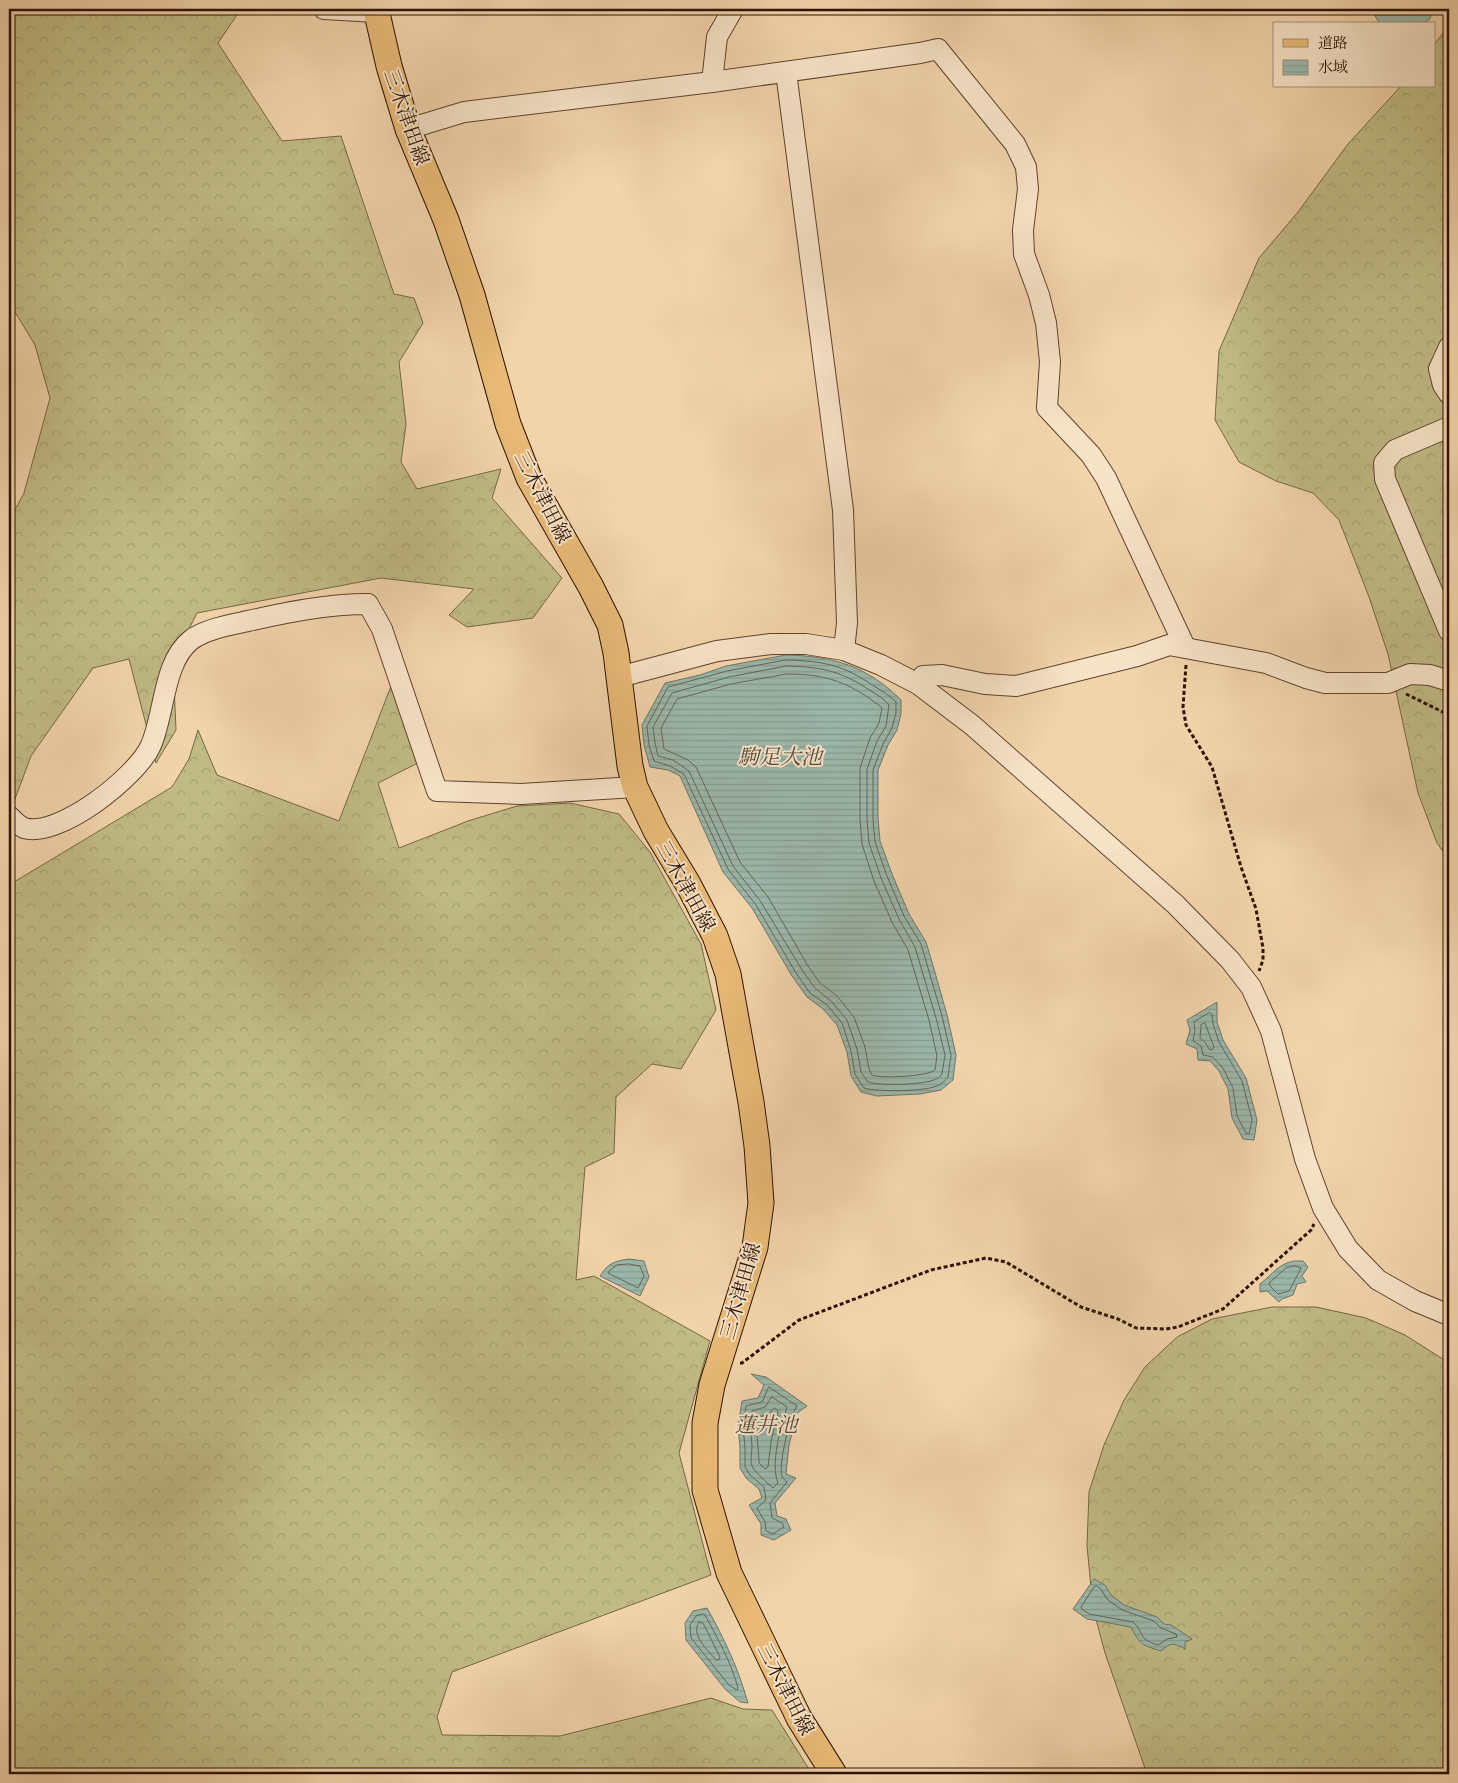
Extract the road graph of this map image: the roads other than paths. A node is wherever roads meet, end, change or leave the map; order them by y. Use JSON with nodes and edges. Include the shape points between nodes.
{"nodes":[{"id":1,"x":324,"y":9,"type":"edge"},
{"id":2,"x":733,"y":9,"type":"edge"},
{"id":3,"x":376,"y":10,"type":"edge"},
{"id":4,"x":786,"y":72,"type":"junction"},
{"id":5,"x":712,"y":82,"type":"junction"},
{"id":6,"x":408,"y":129,"type":"junction"},
{"id":7,"x":1449,"y":347,"type":"edge"},
{"id":8,"x":1449,"y":394,"type":"edge"},
{"id":9,"x":1449,"y":427,"type":"edge"},
{"id":10,"x":1442,"y":596,"type":"edge"},
{"id":11,"x":1449,"y":631,"type":"edge"},
{"id":12,"x":1184,"y":647,"type":"junction"},
{"id":13,"x":844,"y":650,"type":"junction"},
{"id":14,"x":619,"y":677,"type":"junction"},
{"id":15,"x":1449,"y":681,"type":"edge"},
{"id":16,"x":918,"y":684,"type":"junction"},
{"id":17,"x":634,"y":787,"type":"junction"},
{"id":18,"x":9,"y":816,"type":"edge"},
{"id":19,"x":1449,"y":1315,"type":"edge"},
{"id":20,"x":834,"y":1774,"type":"edge"}],
"edges":[{"from":1,"to":3,"type":"street"},
{"from":2,"to":5,"type":"street","via":[[717,36]]},
{"from":3,"to":6,"type":"main road","name":"三木津田線"},
{"from":4,"to":5,"type":"street"},
{"from":4,"to":12,"type":"street","via":[[938,49],[1015,144],[1026,167],[1022,230],[1024,254],[1046,323],[1050,362],[1047,408],[1091,455],[1106,478]]},
{"from":4,"to":13,"type":"street","via":[[843,510],[847,623]]},
{"from":5,"to":6,"type":"street","via":[[464,112]]},
{"from":6,"to":14,"type":"main road","name":"三木津田線","via":[[446,220],[472,295],[508,424],[529,478],[610,625]]},
{"from":7,"to":8,"type":"street","via":[[1439,369]]},
{"from":9,"to":10,"type":"street","via":[[1395,450],[1384,463],[1385,478]]},
{"from":10,"to":11,"type":"street"},
{"from":12,"to":15,"type":"street","via":[[1266,663],[1325,683],[1388,683],[1410,674],[1430,675]]},
{"from":12,"to":16,"type":"street","via":[[1169,645],[1016,686],[985,684],[942,675],[923,676]]},
{"from":13,"to":14,"type":"street","via":[[806,644],[771,644],[717,651]]},
{"from":13,"to":16,"type":"street"},
{"from":14,"to":17,"type":"main road","name":"三木津田線"},
{"from":16,"to":19,"type":"street","via":[[972,725],[1175,904],[1230,960],[1251,987],[1271,1030],[1305,1159],[1323,1208],[1348,1249],[1378,1280],[1414,1301]]},
{"from":17,"to":18,"type":"street","via":[[521,794],[437,791],[382,629],[368,604],[343,604],[287,612],[193,638],[181,649],[168,681],[151,746],[140,764],[110,791],[69,819],[42,830],[22,828]]},
{"from":17,"to":20,"type":"main road","name":"三木津田線","via":[[715,936],[728,974],[757,1146],[761,1203],[755,1247],[712,1384],[705,1423],[705,1490],[729,1573],[794,1710]]}]}
